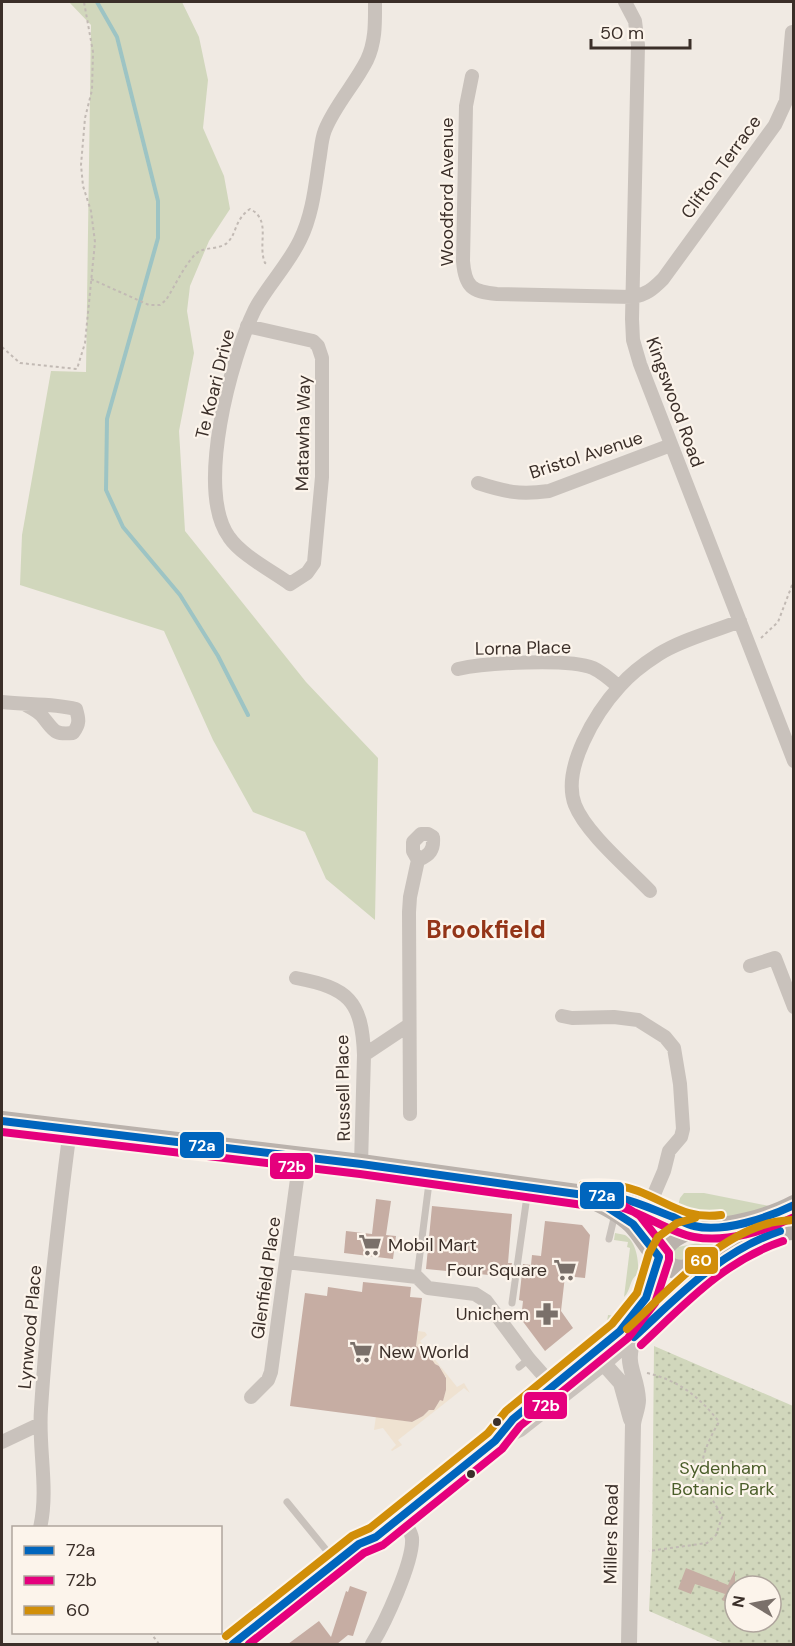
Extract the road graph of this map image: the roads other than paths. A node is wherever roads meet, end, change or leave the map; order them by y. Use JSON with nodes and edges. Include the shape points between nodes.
{"nodes":[{"id":1,"x":375,"y":2,"type":"edge"},
{"id":2,"x":625,"y":2,"type":"edge"},
{"id":3,"x":792,"y":32,"type":"dead end"},
{"id":4,"x":472,"y":76,"type":"dead end"},
{"id":5,"x":632,"y":297,"type":"junction"},
{"id":6,"x":247,"y":326,"type":"junction"},
{"id":7,"x":671,"y":445,"type":"junction"},
{"id":8,"x":478,"y":483,"type":"dead end"},
{"id":9,"x":290,"y":584,"type":"joint"},
{"id":10,"x":740,"y":621,"type":"junction"},
{"id":11,"x":458,"y":669,"type":"dead end"},
{"id":12,"x":619,"y":687,"type":"junction"},
{"id":13,"x":2,"y":702,"type":"edge"},
{"id":14,"x":26,"y":705,"type":"dead end"},
{"id":15,"x":794,"y":761,"type":"edge"},
{"id":16,"x":418,"y":860,"type":"dead end"},
{"id":17,"x":650,"y":891,"type":"dead end"},
{"id":18,"x":750,"y":966,"type":"dead end"},
{"id":19,"x":296,"y":978,"type":"dead end"},
{"id":20,"x":794,"y":1007,"type":"edge"},
{"id":21,"x":562,"y":1016,"type":"dead end"},
{"id":22,"x":409,"y":1025,"type":"junction"},
{"id":23,"x":364,"y":1055,"type":"junction"},
{"id":24,"x":410,"y":1114,"type":"dead end"},
{"id":25,"x":2,"y":1121,"type":"edge"},
{"id":26,"x":69,"y":1130,"type":"junction"},
{"id":27,"x":300,"y":1157,"type":"junction"},
{"id":28,"x":361,"y":1164,"type":"junction"},
{"id":29,"x":430,"y":1173,"type":"junction"},
{"id":30,"x":528,"y":1187,"type":"junction"},
{"id":31,"x":584,"y":1195,"type":"junction"},
{"id":32,"x":794,"y":1205,"type":"edge"},
{"id":33,"x":649,"y":1206,"type":"junction"},
{"id":34,"x":615,"y":1212,"type":"junction"},
{"id":35,"x":698,"y":1228,"type":"junction"},
{"id":36,"x":794,"y":1230,"type":"edge"},
{"id":37,"x":609,"y":1239,"type":"dead end"},
{"id":38,"x":659,"y":1257,"type":"junction"},
{"id":39,"x":722,"y":1258,"type":"junction"},
{"id":40,"x":286,"y":1262,"type":"junction"},
{"id":41,"x":417,"y":1277,"type":"junction"},
{"id":42,"x":512,"y":1304,"type":"dead end"},
{"id":43,"x":611,"y":1357,"type":"junction"},
{"id":44,"x":552,"y":1385,"type":"junction"},
{"id":45,"x":250,"y":1397,"type":"dead end"},
{"id":46,"x":40,"y":1424,"type":"junction"},
{"id":47,"x":633,"y":1424,"type":"junction"},
{"id":48,"x":495,"y":1441,"type":"junction"},
{"id":49,"x":2,"y":1442,"type":"edge"},
{"id":50,"x":287,"y":1502,"type":"dead end"},
{"id":51,"x":401,"y":1517,"type":"junction"},
{"id":52,"x":40,"y":1526,"type":"edge"},
{"id":53,"x":336,"y":1562,"type":"junction"},
{"id":54,"x":233,"y":1644,"type":"edge"},
{"id":55,"x":372,"y":1644,"type":"edge"},
{"id":56,"x":629,"y":1644,"type":"edge"}],
"edges":[{"from":1,"to":6,"type":"street","name":"Te Koari Drive","via":[[368,59],[326,128],[300,240]]},
{"from":2,"to":5,"type":"street","name":"Kingswood Road","via":[[635,21],[638,45]]},
{"from":3,"to":5,"type":"street","name":"Clifton Terrace","via":[[786,101],[775,125],[663,279],[643,295]]},
{"from":4,"to":5,"type":"street","name":"Woodford Avenue","via":[[466,106],[463,261],[470,286],[479,292],[497,294]]},
{"from":5,"to":7,"type":"street","name":"Kingswood Road","via":[[633,340]]},
{"from":6,"to":9,"type":"street","name":"Te Koari Drive","via":[[219,438],[214,478],[218,510],[230,539]]},
{"from":6,"to":9,"type":"street","name":"Matawha Way","via":[[313,341],[322,358],[322,477],[314,563]]},
{"from":7,"to":8,"type":"street","name":"Bristol Avenue","via":[[529,494],[510,493]]},
{"from":7,"to":10,"type":"street","name":"Kingswood Road"},
{"from":10,"to":12,"type":"street","via":[[663,652]]},
{"from":10,"to":15,"type":"street","name":"Kingswood Road"},
{"from":11,"to":12,"type":"street","name":"Lorna Place","via":[[496,664],[579,664],[598,670]]},
{"from":12,"to":17,"type":"street","via":[[579,754],[574,766],[573,796],[594,832]]},
{"from":13,"to":14,"type":"street"},
{"from":16,"to":22,"type":"street","via":[[410,897]]},
{"from":18,"to":20,"type":"street","via":[[775,957]]},
{"from":19,"to":23,"type":"street","name":"Russell Place","via":[[328,985],[344,994],[360,1023]]},
{"from":21,"to":33,"type":"street","via":[[638,1020],[665,1037],[674,1048],[683,1129],[669,1151]]},
{"from":22,"to":23,"type":"street"},
{"from":22,"to":24,"type":"street"},
{"from":23,"to":28,"type":"street","name":"Russell Place"},
{"from":25,"to":26,"type":"main road"},
{"from":26,"to":27,"type":"main road"},
{"from":26,"to":46,"type":"street","name":"Lynwood Place"},
{"from":27,"to":28,"type":"main road"},
{"from":27,"to":40,"type":"street","name":"Glenfield Place"},
{"from":28,"to":29,"type":"main road"},
{"from":29,"to":30,"type":"main road"},
{"from":29,"to":41,"type":"lane"},
{"from":30,"to":31,"type":"main road"},
{"from":30,"to":42,"type":"lane"},
{"from":31,"to":33,"type":"main road","via":[[620,1195]]},
{"from":31,"to":34,"type":"main road"},
{"from":32,"to":35,"type":"main road","via":[[752,1221]]},
{"from":33,"to":35,"type":"main road"},
{"from":34,"to":37,"type":"lane"},
{"from":34,"to":38,"type":"main road","via":[[633,1224]]},
{"from":35,"to":38,"type":"main road","via":[[673,1238]]},
{"from":36,"to":39,"type":"main road","via":[[757,1238]]},
{"from":38,"to":39,"type":"main road","via":[[678,1270]]},
{"from":38,"to":43,"type":"street","via":[[646,1298]]},
{"from":39,"to":43,"type":"street"},
{"from":40,"to":41,"type":"street"},
{"from":40,"to":45,"type":"street","name":"Glenfield Place","via":[[271,1372]]},
{"from":41,"to":44,"type":"street","via":[[428,1288],[476,1294],[486,1300],[524,1363]]},
{"from":43,"to":44,"type":"street"},
{"from":43,"to":47,"type":"street","name":"Millers Road"},
{"from":43,"to":47,"type":"street","name":"Millers Road","via":[[636,1382],[638,1402]]},
{"from":43,"to":48,"type":"street","via":[[520,1429]]},
{"from":44,"to":48,"type":"street","via":[[513,1419]]},
{"from":46,"to":49,"type":"street"},
{"from":46,"to":52,"type":"street","name":"Lynwood Place","via":[[45,1508]]},
{"from":47,"to":56,"type":"street","name":"Millers Road"},
{"from":48,"to":51,"type":"street"},
{"from":50,"to":53,"type":"lane"},
{"from":51,"to":53,"type":"street"},
{"from":51,"to":55,"type":"street","via":[[412,1539],[409,1555],[397,1594]]},
{"from":53,"to":54,"type":"street"}]}
